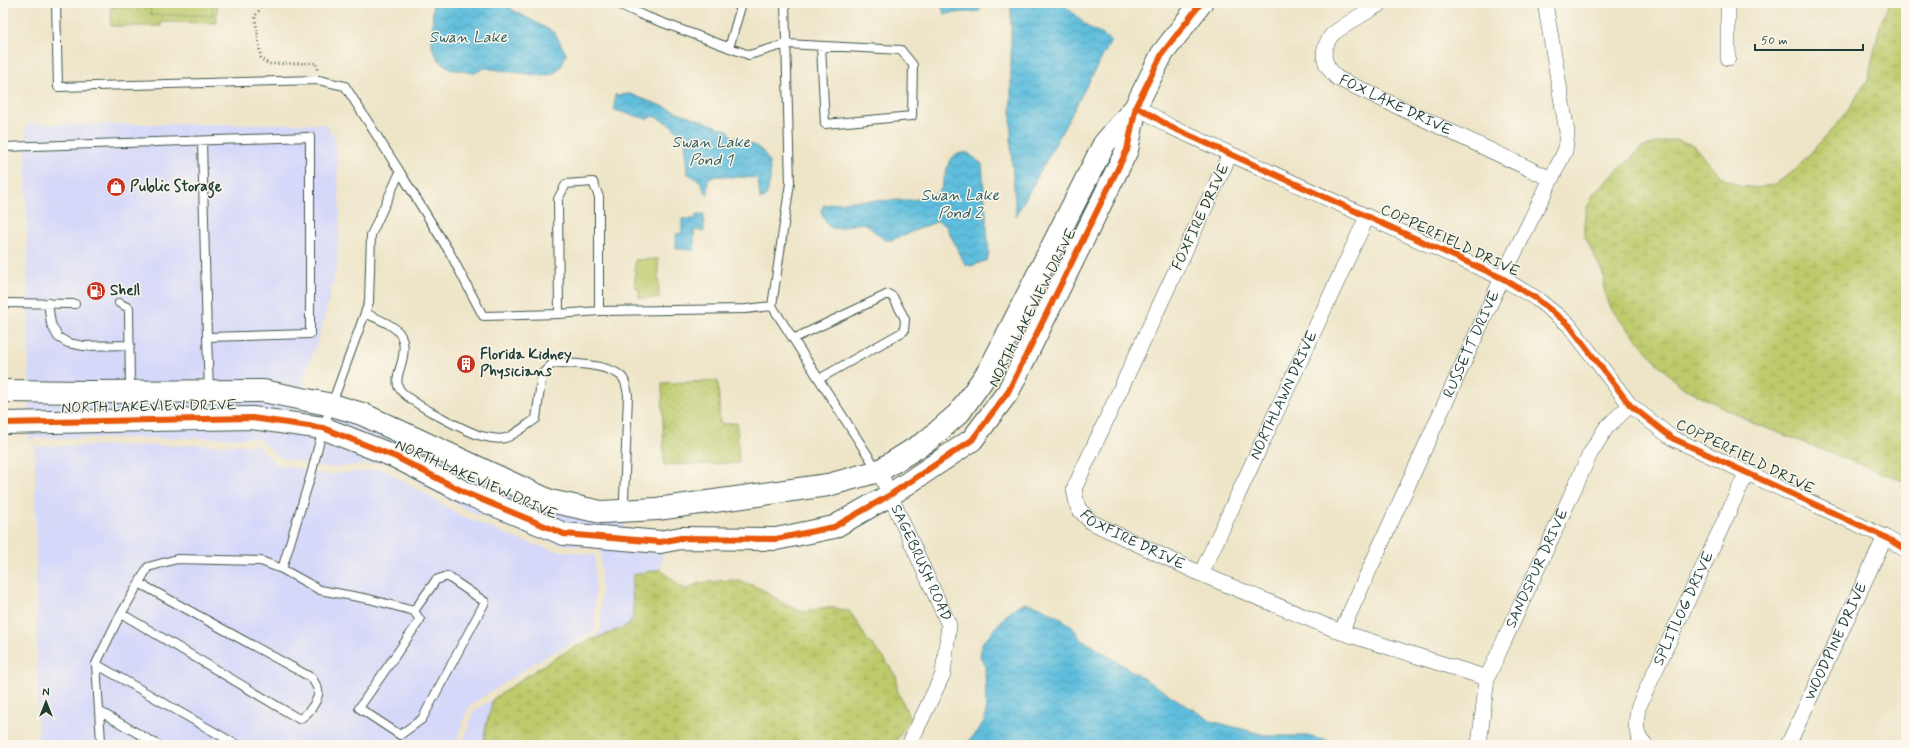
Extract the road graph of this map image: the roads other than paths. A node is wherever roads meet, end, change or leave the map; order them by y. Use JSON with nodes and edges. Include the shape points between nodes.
{"nodes":[{"id":1,"x":56,"y":3,"type":"edge"},
{"id":2,"x":616,"y":3,"type":"edge"},
{"id":3,"x":742,"y":3,"type":"edge"},
{"id":4,"x":785,"y":3,"type":"edge"},
{"id":5,"x":1201,"y":3,"type":"edge"},
{"id":6,"x":1381,"y":3,"type":"edge"},
{"id":7,"x":1545,"y":3,"type":"edge"},
{"id":8,"x":1728,"y":3,"type":"edge"},
{"id":9,"x":786,"y":44,"type":"junction"},
{"id":10,"x":822,"y":46,"type":"junction"},
{"id":11,"x":729,"y":48,"type":"junction"},
{"id":12,"x":1728,"y":58,"type":"dead end"},
{"id":13,"x":1136,"y":106,"type":"junction"},
{"id":14,"x":202,"y":141,"type":"junction"},
{"id":15,"x":3,"y":147,"type":"edge"},
{"id":16,"x":1230,"y":154,"type":"junction"},
{"id":17,"x":400,"y":172,"type":"junction"},
{"id":18,"x":1551,"y":179,"type":"junction"},
{"id":19,"x":1367,"y":217,"type":"junction"},
{"id":20,"x":1502,"y":278,"type":"junction"},
{"id":21,"x":1026,"y":302,"type":"junction"},
{"id":22,"x":119,"y":303,"type":"dead end"},
{"id":23,"x":3,"y":304,"type":"edge"},
{"id":24,"x":48,"y":304,"type":"junction"},
{"id":25,"x":76,"y":304,"type":"dead end"},
{"id":26,"x":772,"y":306,"type":"junction"},
{"id":27,"x":599,"y":311,"type":"junction"},
{"id":28,"x":1046,"y":312,"type":"junction"},
{"id":29,"x":365,"y":313,"type":"junction"},
{"id":30,"x":559,"y":314,"type":"junction"},
{"id":31,"x":207,"y":337,"type":"junction"},
{"id":32,"x":794,"y":339,"type":"junction"},
{"id":33,"x":130,"y":345,"type":"junction"},
{"id":34,"x":819,"y":379,"type":"junction"},
{"id":35,"x":3,"y":391,"type":"edge"},
{"id":36,"x":209,"y":391,"type":"junction"},
{"id":37,"x":130,"y":392,"type":"junction"},
{"id":38,"x":332,"y":405,"type":"junction"},
{"id":39,"x":1630,"y":405,"type":"junction"},
{"id":40,"x":3,"y":423,"type":"edge"},
{"id":41,"x":323,"y":428,"type":"junction"},
{"id":42,"x":879,"y":471,"type":"junction"},
{"id":43,"x":1746,"y":474,"type":"junction"},
{"id":44,"x":890,"y":495,"type":"junction"},
{"id":45,"x":629,"y":511,"type":"junction"},
{"id":46,"x":1885,"y":537,"type":"junction"},
{"id":47,"x":635,"y":540,"type":"junction"},
{"id":48,"x":1906,"y":550,"type":"edge"},
{"id":49,"x":282,"y":568,"type":"junction"},
{"id":50,"x":1201,"y":574,"type":"junction"},
{"id":51,"x":139,"y":583,"type":"junction"},
{"id":52,"x":414,"y":611,"type":"junction"},
{"id":53,"x":122,"y":614,"type":"junction"},
{"id":54,"x":1340,"y":632,"type":"junction"},
{"id":55,"x":96,"y":664,"type":"junction"},
{"id":56,"x":1487,"y":678,"type":"junction"},
{"id":57,"x":99,"y":711,"type":"junction"},
{"id":58,"x":103,"y":745,"type":"edge"},
{"id":59,"x":158,"y":745,"type":"edge"},
{"id":60,"x":237,"y":745,"type":"edge"},
{"id":61,"x":909,"y":745,"type":"edge"},
{"id":62,"x":1479,"y":745,"type":"edge"},
{"id":63,"x":1645,"y":745,"type":"edge"},
{"id":64,"x":1788,"y":745,"type":"edge"}],
"edges":[{"from":1,"to":17,"type":"lane","via":[[58,88],[318,80],[345,86]]},
{"from":2,"to":11,"type":"lane","via":[[642,16]]},
{"from":3,"to":11,"type":"lane"},
{"from":4,"to":9,"type":"lane"},
{"from":5,"to":13,"type":"street","name":"NORTH LAKEVIEW DRIVE","via":[[1162,54]]},
{"from":6,"to":18,"type":"street","name":"FOX LAKE DRIVE","via":[[1331,36],[1323,56],[1328,69],[1337,78]]},
{"from":7,"to":18,"type":"street","name":"RUSSETT DRIVE","via":[[1567,132],[1565,151]]},
{"from":8,"to":12,"type":"street"},
{"from":9,"to":10,"type":"lane"},
{"from":9,"to":11,"type":"lane","via":[[749,55]]},
{"from":9,"to":26,"type":"lane","via":[[790,183]]},
{"from":10,"to":10,"type":"lane","via":[[901,50],[913,64],[912,116],[825,124]]},
{"from":13,"to":16,"type":"street","name":"COPPERFIELD DRIVE","via":[[1171,127]]},
{"from":13,"to":21,"type":"street","name":"NORTH LAKEVIEW DRIVE","via":[[1104,144]]},
{"from":13,"to":28,"type":"street","name":"NORTH LAKEVIEW DRIVE","via":[[1126,150]]},
{"from":14,"to":15,"type":"lane"},
{"from":14,"to":31,"type":"lane"},
{"from":14,"to":31,"type":"lane","via":[[310,137],[310,334]]},
{"from":16,"to":19,"type":"street","name":"COPPERFIELD DRIVE"},
{"from":16,"to":50,"type":"street","name":"FOXFIRE DRIVE","via":[[1074,489],[1078,508],[1091,522]]},
{"from":17,"to":29,"type":"lane","via":[[370,235],[369,302]]},
{"from":17,"to":30,"type":"lane","via":[[450,253],[483,316]]},
{"from":18,"to":20,"type":"street","name":"RUSSETT DRIVE"},
{"from":19,"to":20,"type":"street","name":"COPPERFIELD DRIVE"},
{"from":19,"to":50,"type":"street","name":"NORTHLAWN DRIVE"},
{"from":20,"to":39,"type":"street","name":"COPPERFIELD DRIVE","via":[[1537,299],[1569,325]]},
{"from":20,"to":54,"type":"street","name":"RUSSETT DRIVE"},
{"from":21,"to":28,"type":"street"},
{"from":21,"to":42,"type":"street","name":"NORTH LAKEVIEW DRIVE","via":[[990,369],[958,413],[927,441]]},
{"from":22,"to":33,"type":"lane","via":[[129,308]]},
{"from":23,"to":24,"type":"lane"},
{"from":24,"to":25,"type":"lane"},
{"from":24,"to":33,"type":"lane","via":[[51,324],[58,337],[68,343],[84,346]]},
{"from":26,"to":27,"type":"lane","via":[[746,310]]},
{"from":26,"to":32,"type":"lane"},
{"from":27,"to":30,"type":"lane"},
{"from":27,"to":30,"type":"lane","via":[[599,197],[593,182],[566,184],[558,199]]},
{"from":28,"to":44,"type":"street","name":"NORTH LAKEVIEW DRIVE","via":[[1008,392],[972,440]]},
{"from":29,"to":38,"type":"lane"},
{"from":29,"to":45,"type":"lane","via":[[395,327],[402,335],[404,354],[398,386],[403,392],[420,406],[479,435],[505,438],[536,419],[542,374],[553,363],[613,370],[624,379],[628,395],[624,499]]},
{"from":31,"to":36,"type":"lane"},
{"from":32,"to":34,"type":"lane"},
{"from":32,"to":34,"type":"lane","via":[[888,294],[893,297],[905,319],[904,330]]},
{"from":33,"to":37,"type":"lane"},
{"from":34,"to":42,"type":"lane"},
{"from":35,"to":37,"type":"street","name":"NORTH LAKEVIEW DRIVE"},
{"from":36,"to":37,"type":"street","name":"NORTH LAKEVIEW DRIVE"},
{"from":36,"to":38,"type":"street","name":"NORTH LAKEVIEW DRIVE","via":[[263,391]]},
{"from":38,"to":41,"type":"lane"},
{"from":38,"to":45,"type":"street","name":"NORTH LAKEVIEW DRIVE","via":[[362,414],[550,501],[601,512]]},
{"from":39,"to":43,"type":"street","name":"COPPERFIELD DRIVE","via":[[1672,438]]},
{"from":39,"to":56,"type":"street","name":"SANDSPUR DRIVE","via":[[1606,428],[1590,454]]},
{"from":40,"to":41,"type":"street","name":"NORTH LAKEVIEW DRIVE","via":[[252,418]]},
{"from":41,"to":47,"type":"street","name":"NORTH LAKEVIEW DRIVE","via":[[396,457],[468,494],[564,534]]},
{"from":41,"to":49,"type":"lane"},
{"from":42,"to":44,"type":"street","name":"SAGEBRUSH ROAD"},
{"from":42,"to":45,"type":"street","name":"NORTH LAKEVIEW DRIVE","via":[[828,485],[657,510]]},
{"from":43,"to":46,"type":"street","name":"COPPERFIELD DRIVE"},
{"from":43,"to":63,"type":"street","name":"SPLITLOG DRIVE","via":[[1638,708],[1636,724],[1640,740]]},
{"from":44,"to":47,"type":"street","name":"NORTH LAKEVIEW DRIVE","via":[[834,527],[776,539],[681,538],[660,542]]},
{"from":44,"to":61,"type":"street","name":"SAGEBRUSH ROAD","via":[[949,625],[943,674]]},
{"from":45,"to":47,"type":"street"},
{"from":46,"to":48,"type":"street","name":"COPPERFIELD DRIVE"},
{"from":46,"to":64,"type":"street","name":"WOODPINE DRIVE"},
{"from":49,"to":51,"type":"lane","via":[[261,561],[177,560],[148,567]]},
{"from":49,"to":52,"type":"lane","via":[[320,590],[370,599]]},
{"from":50,"to":54,"type":"street","name":"FOXFIRE DRIVE"},
{"from":51,"to":53,"type":"lane"},
{"from":51,"to":53,"type":"lane","via":[[312,678],[318,688],[318,696],[306,716],[299,718]]},
{"from":52,"to":52,"type":"lane","via":[[420,620],[359,708],[400,735],[422,720],[485,602],[447,576],[436,580]]},
{"from":53,"to":55,"type":"lane"},
{"from":54,"to":56,"type":"street","name":"FOXFIRE DRIVE"},
{"from":55,"to":57,"type":"lane"},
{"from":55,"to":60,"type":"lane"},
{"from":56,"to":62,"type":"street","name":"SANDSPUR DRIVE"},
{"from":57,"to":58,"type":"lane","via":[[100,740]]},
{"from":57,"to":59,"type":"lane"}]}
